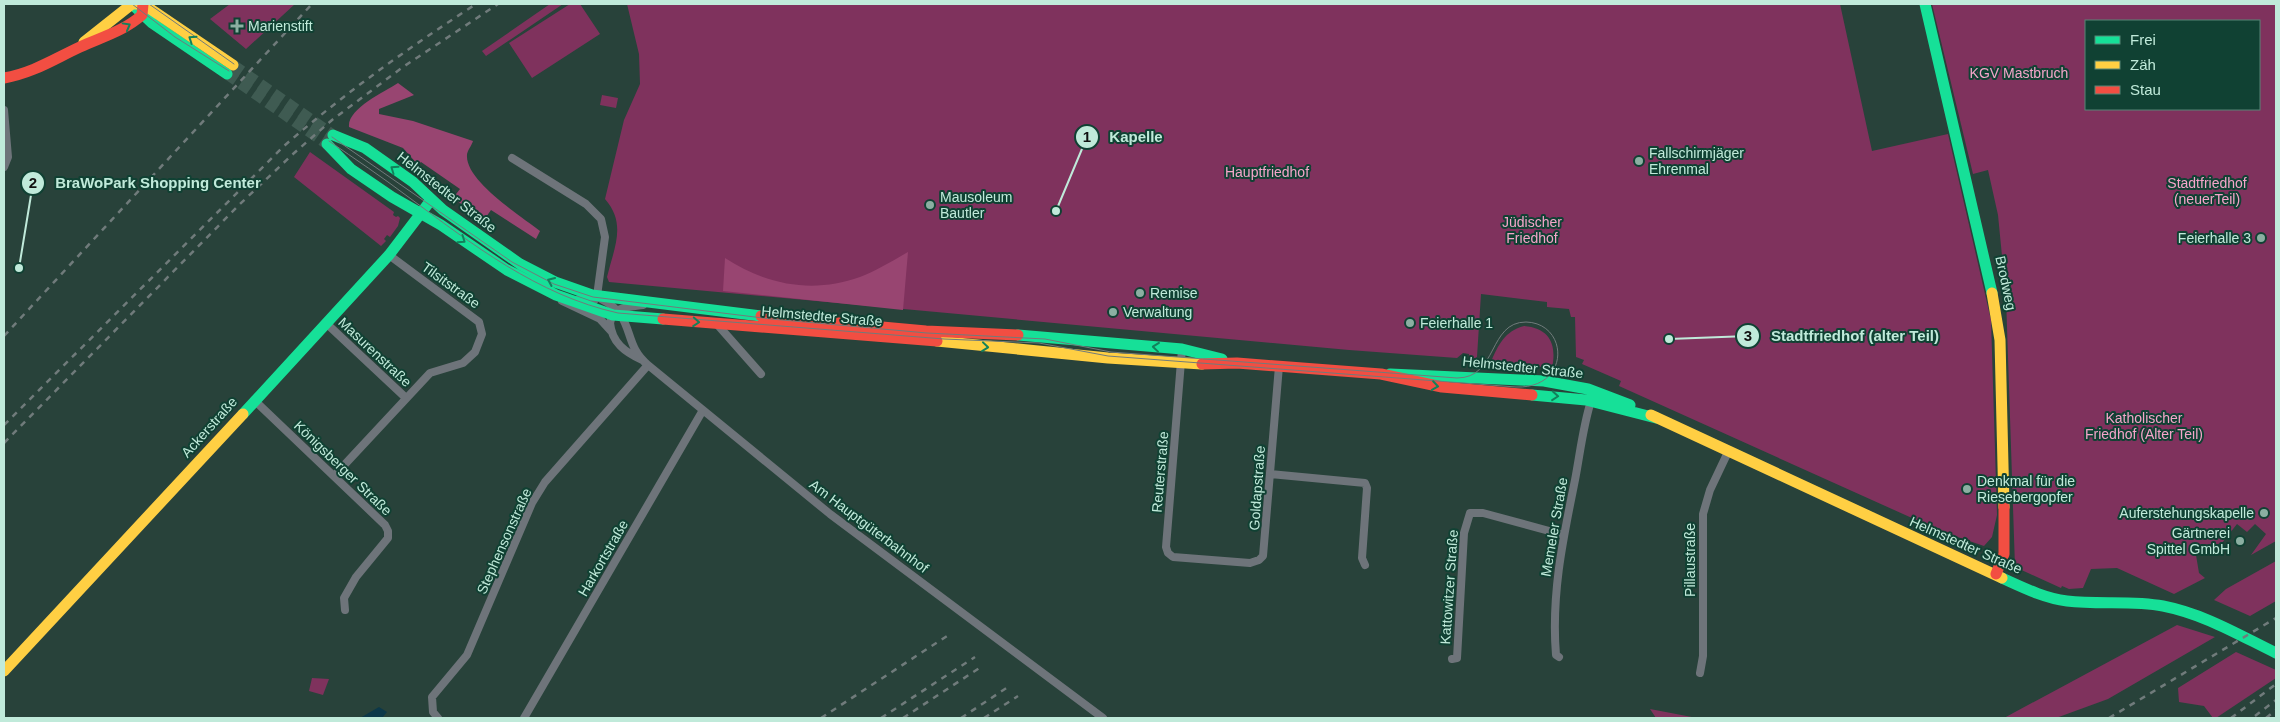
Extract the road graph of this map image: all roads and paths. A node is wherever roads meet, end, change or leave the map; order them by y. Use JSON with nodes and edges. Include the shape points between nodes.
{"nodes":[{"id":1,"x":1926,"y":4,"type":"edge"},
{"id":2,"x":138,"y":6,"type":"edge"},
{"id":3,"x":230,"y":70,"type":"tunnel mouth"},
{"id":4,"x":4,"y":78,"type":"edge"},
{"id":5,"x":4,"y":110,"type":"edge"},
{"id":6,"x":512,"y":158,"type":"dead end"},
{"id":7,"x":4,"y":167,"type":"edge"},
{"id":8,"x":431,"y":200,"type":"junction"},
{"id":9,"x":421,"y":215,"type":"junction"},
{"id":10,"x":389,"y":255,"type":"junction"},
{"id":11,"x":597,"y":296,"type":"junction"},
{"id":12,"x":560,"y":297,"type":"junction"},
{"id":13,"x":657,"y":303,"type":"junction"},
{"id":14,"x":618,"y":313,"type":"junction"},
{"id":15,"x":648,"y":318,"type":"junction"},
{"id":16,"x":716,"y":323,"type":"junction"},
{"id":17,"x":327,"y":324,"type":"junction"},
{"id":18,"x":612,"y":332,"type":"junction"},
{"id":19,"x":630,"y":337,"type":"junction"},
{"id":20,"x":1080,"y":339,"type":"junction"},
{"id":21,"x":1182,"y":349,"type":"junction"},
{"id":22,"x":1079,"y":356,"type":"junction"},
{"id":23,"x":645,"y":363,"type":"junction"},
{"id":24,"x":1237,"y":363,"type":"junction"},
{"id":25,"x":1181,"y":364,"type":"junction"},
{"id":26,"x":1279,"y":366,"type":"junction"},
{"id":27,"x":761,"y":374,"type":"dead end"},
{"id":28,"x":1381,"y":374,"type":"junction"},
{"id":29,"x":1569,"y":385,"type":"junction"},
{"id":30,"x":406,"y":398,"type":"junction"},
{"id":31,"x":254,"y":400,"type":"junction"},
{"id":32,"x":1589,"y":400,"type":"junction"},
{"id":33,"x":1632,"y":406,"type":"junction"},
{"id":34,"x":704,"y":410,"type":"junction"},
{"id":35,"x":1656,"y":418,"type":"junction"},
{"id":36,"x":1728,"y":452,"type":"junction"},
{"id":37,"x":1270,"y":474,"type":"junction"},
{"id":38,"x":334,"y":476,"type":"junction"},
{"id":39,"x":1564,"y":535,"type":"junction"},
{"id":40,"x":1210,"y":559,"type":"joint"},
{"id":41,"x":1365,"y":565,"type":"dead end"},
{"id":42,"x":1996,"y":574,"type":"junction"},
{"id":43,"x":346,"y":610,"type":"dead end"},
{"id":44,"x":2276,"y":653,"type":"edge"},
{"id":45,"x":1559,"y":658,"type":"dead end"},
{"id":46,"x":1452,"y":659,"type":"dead end"},
{"id":47,"x":4,"y":670,"type":"edge"},
{"id":48,"x":1700,"y":673,"type":"dead end"},
{"id":49,"x":1084,"y":705,"type":"junction"},
{"id":50,"x":438,"y":718,"type":"edge"},
{"id":51,"x":524,"y":718,"type":"edge"},
{"id":52,"x":1090,"y":718,"type":"edge"},
{"id":53,"x":1103,"y":718,"type":"edge"}],
"edges":[{"from":1,"to":42,"type":"main road","name":"Brodweg","via":[[1999,326],[2005,532],[2004,554]]},
{"from":2,"to":3,"type":"main road"},
{"from":2,"to":4,"type":"main road","via":[[78,49],[46,67]]},
{"from":5,"to":7,"type":"street","via":[[8,158]]},
{"from":6,"to":11,"type":"street","via":[[586,204],[601,220],[604,245]]},
{"from":8,"to":9,"type":"main road","name":"Ackerstraße"},
{"from":8,"to":9,"type":"main road","name":"Helmstedter Straße","one_way":true,"via":[[413,182],[365,148],[330,140],[352,169]]},
{"from":11,"to":8,"type":"main road","name":"Helmstedter Straße","one_way":true,"via":[[567,287],[529,269]]},
{"from":9,"to":10,"type":"main road","name":"Ackerstraße"},
{"from":9,"to":12,"type":"main road","name":"Helmstedter Straße","one_way":true,"via":[[507,270]]},
{"from":10,"to":17,"type":"main road","name":"Ackerstraße"},
{"from":10,"to":30,"type":"street","name":"Tilsitstraße","via":[[480,322],[482,334],[476,352],[463,363],[430,373]]},
{"from":11,"to":12,"type":"street","name":"Helmstedter Straße","via":[[592,301]]},
{"from":11,"to":13,"type":"main road","name":"Helmstedter Straße"},
{"from":11,"to":14,"type":"street"},
{"from":12,"to":14,"type":"main road","name":"Helmstedter Straße"},
{"from":12,"to":18,"type":"street","name":"Helmstedter Straße","via":[[568,305],[600,319]]},
{"from":13,"to":14,"type":"street"},
{"from":13,"to":20,"type":"main road","name":"Helmstedter Straße","via":[[767,317],[917,330]]},
{"from":14,"to":15,"type":"main road","name":"Helmstedter Straße"},
{"from":14,"to":18,"type":"street","via":[[610,322]]},
{"from":14,"to":19,"type":"street","name":"Am Hauptgüterbahnhof"},
{"from":15,"to":16,"type":"main road","name":"Helmstedter Straße","one_way":true},
{"from":15,"to":19,"type":"street","via":[[636,324]]},
{"from":16,"to":22,"type":"main road","name":"Helmstedter Straße","one_way":true},
{"from":16,"to":27,"type":"street"},
{"from":17,"to":30,"type":"street","name":"Masurenstraße"},
{"from":17,"to":31,"type":"main road","name":"Ackerstraße"},
{"from":18,"to":23,"type":"street","name":"Am Hauptgüterbahnhof","via":[[623,350]]},
{"from":19,"to":23,"type":"street","name":"Am Hauptgüterbahnhof","via":[[633,348]]},
{"from":21,"to":20,"type":"main road","name":"Helmstedter Straße","one_way":true},
{"from":20,"to":22,"type":"main road"},
{"from":21,"to":24,"type":"main road","name":"Helmstedter Straße"},
{"from":21,"to":25,"type":"street","name":"Reuterstraße"},
{"from":22,"to":25,"type":"main road","name":"Helmstedter Straße"},
{"from":23,"to":34,"type":"street","name":"Am Hauptgüterbahnhof"},
{"from":23,"to":50,"type":"street","name":"Stephensonstraße","via":[[545,482],[532,503],[467,655],[432,697],[433,712]]},
{"from":24,"to":25,"type":"main road","name":"Helmstedter Straße"},
{"from":24,"to":26,"type":"main road","name":"Helmstedter Straße"},
{"from":25,"to":40,"type":"street","name":"Reuterstraße","via":[[1166,547],[1174,556]]},
{"from":26,"to":28,"type":"main road","name":"Helmstedter Straße"},
{"from":26,"to":37,"type":"street","name":"Goldapstraße"},
{"from":28,"to":29,"type":"main road","name":"Helmstedter Straße","via":[[1482,376]]},
{"from":28,"to":32,"type":"main road","name":"Helmstedter Straße","one_way":true,"via":[[1442,387]]},
{"from":29,"to":32,"type":"main road","via":[[1574,393]]},
{"from":29,"to":33,"type":"main road","name":"Helmstedter Straße","via":[[1596,391]]},
{"from":30,"to":38,"type":"street"},
{"from":31,"to":38,"type":"street","name":"Königsberger Straße"},
{"from":31,"to":47,"type":"main road","name":"Ackerstraße"},
{"from":32,"to":33,"type":"main road","via":[[1608,399]]},
{"from":32,"to":35,"type":"main road","name":"Helmstedter Straße"},
{"from":32,"to":39,"type":"street","name":"Memeler Straße"},
{"from":33,"to":35,"type":"main road","name":"Helmstedter Straße"},
{"from":34,"to":49,"type":"street","name":"Am Hauptgüterbahnhof","via":[[830,514]]},
{"from":34,"to":51,"type":"street","name":"Harkortstraße"},
{"from":35,"to":36,"type":"main road","name":"Helmstedter Straße"},
{"from":36,"to":42,"type":"main road","name":"Helmstedter Straße"},
{"from":36,"to":48,"type":"street","name":"Pillaustraße","via":[[1703,514],[1703,656]]},
{"from":37,"to":40,"type":"street","name":"Goldapstraße","via":[[1263,556],[1250,563]]},
{"from":37,"to":41,"type":"street","via":[[1366,483],[1362,558]]},
{"from":38,"to":43,"type":"street","name":"Königsberger Straße","via":[[388,531],[388,538],[344,598]]},
{"from":39,"to":45,"type":"street","name":"Memeler Straße","via":[[1555,598],[1555,640]]},
{"from":39,"to":46,"type":"street","name":"Kattowitzer Straße","via":[[1483,512],[1470,513],[1464,533],[1457,658]]},
{"from":42,"to":44,"type":"main road","name":"Helmstedter Straße","via":[[2060,601],[2161,605],[2181,610]]},
{"from":49,"to":52,"type":"street","name":"Am Hauptgüterbahnhof"},
{"from":49,"to":53,"type":"street","name":"Am Hauptgüterbahnhof"}]}
